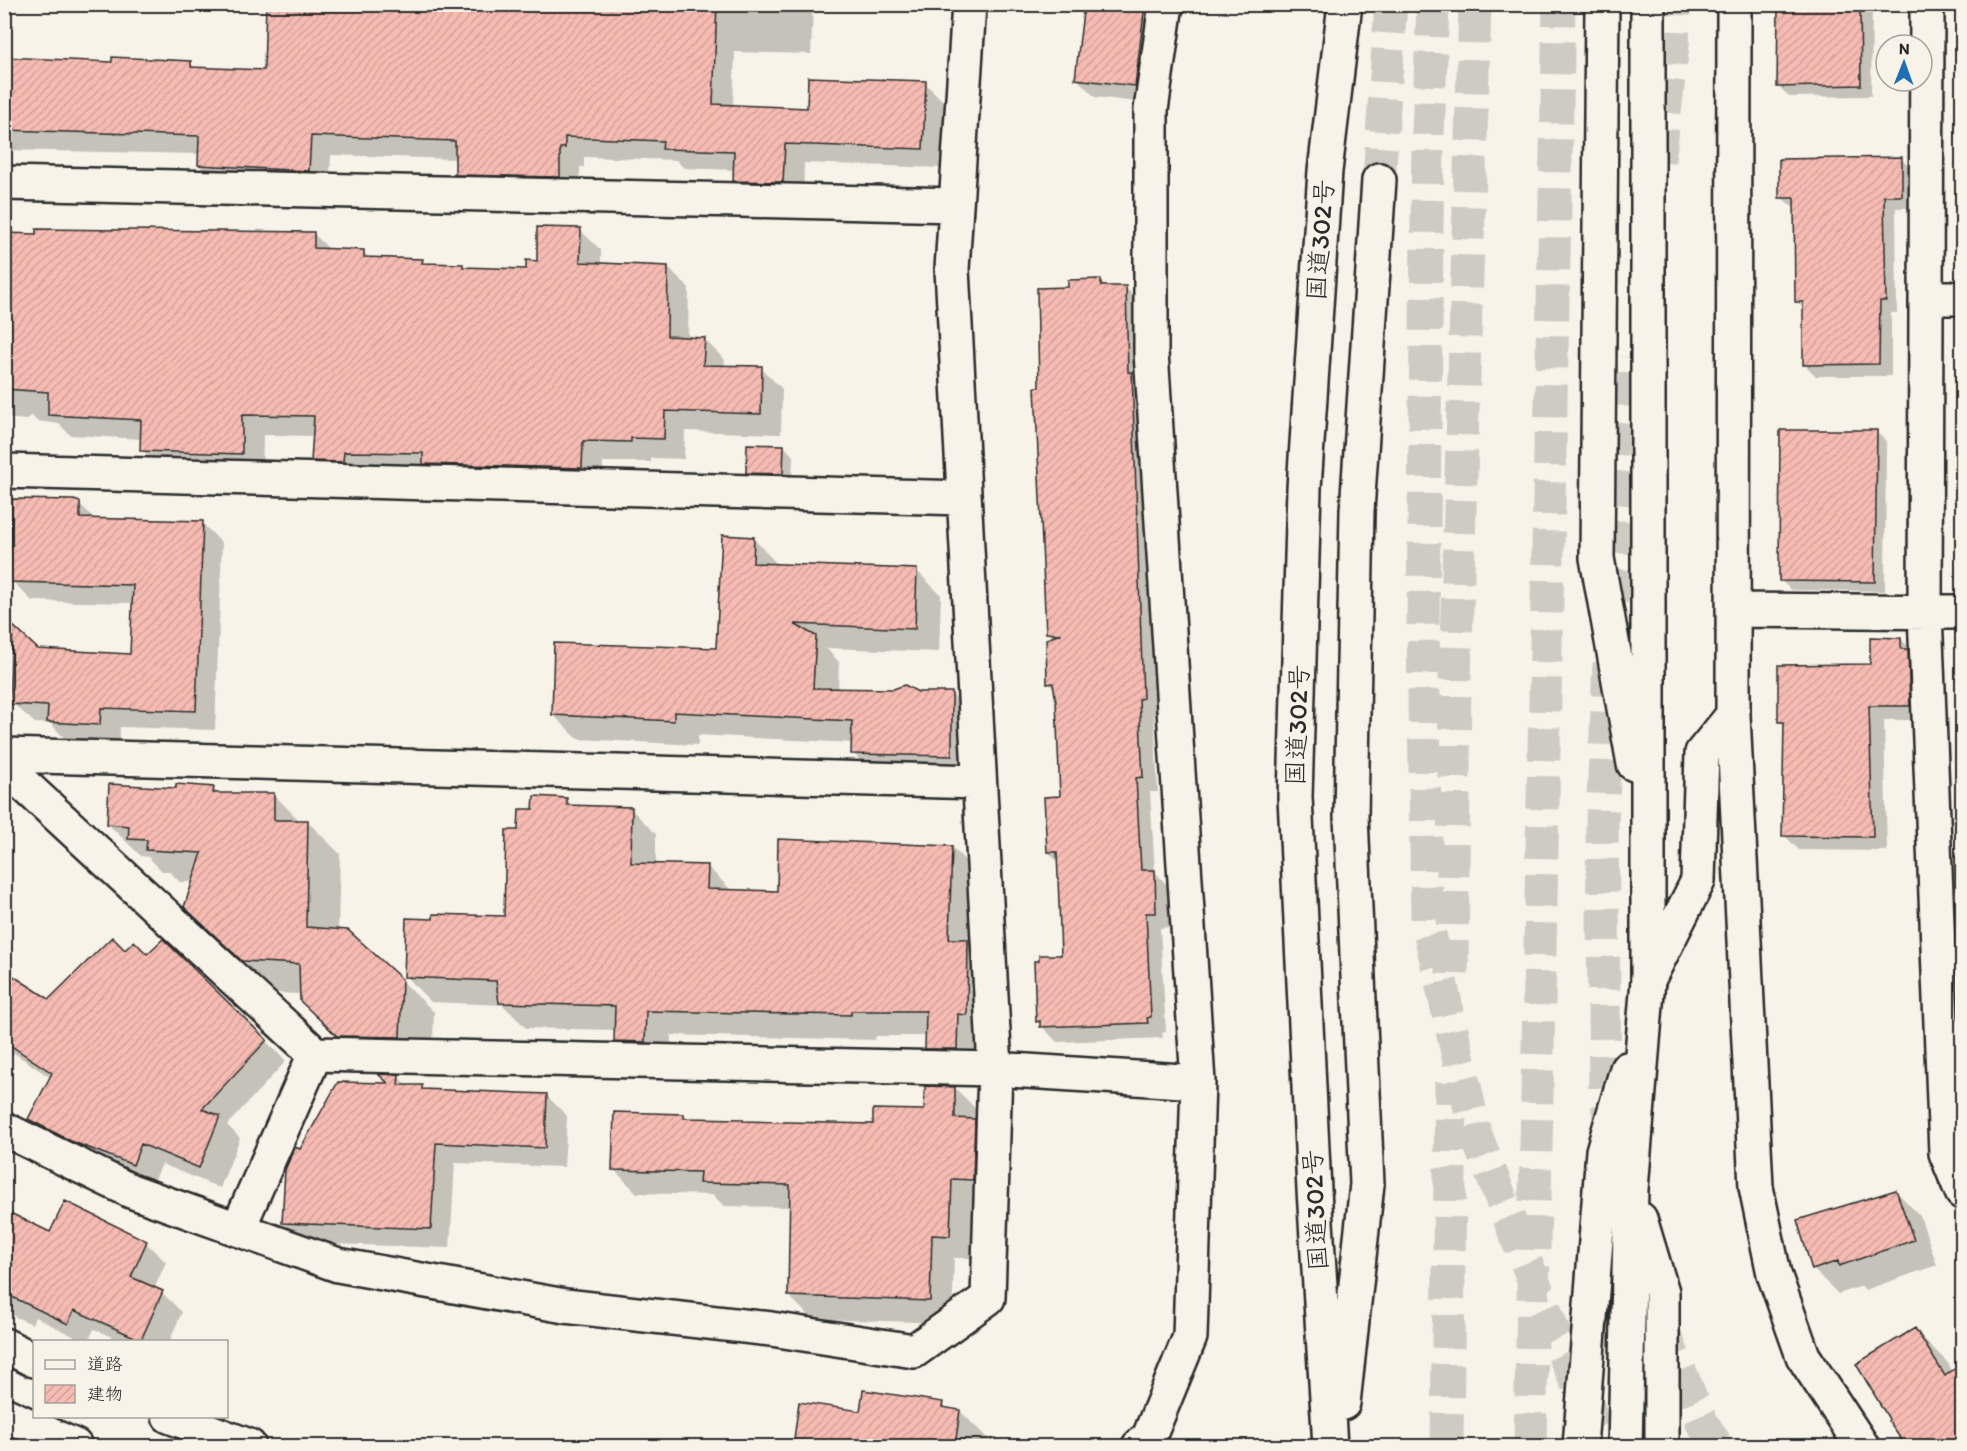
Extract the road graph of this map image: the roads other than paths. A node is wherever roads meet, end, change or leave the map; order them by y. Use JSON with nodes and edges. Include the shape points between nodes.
{"nodes":[{"id":1,"x":969,"y":4,"type":"edge"},
{"id":2,"x":1166,"y":4,"type":"edge"},
{"id":3,"x":1346,"y":4,"type":"edge"},
{"id":4,"x":1602,"y":4,"type":"edge"},
{"id":5,"x":1648,"y":4,"type":"edge"},
{"id":6,"x":1734,"y":4,"type":"edge"},
{"id":7,"x":1927,"y":4,"type":"edge"},
{"id":8,"x":1379,"y":180,"type":"tunnel mouth"},
{"id":9,"x":4,"y":183,"type":"edge"},
{"id":10,"x":956,"y":205,"type":"junction"},
{"id":11,"x":1926,"y":298,"type":"junction"},
{"id":12,"x":1962,"y":298,"type":"edge"},
{"id":13,"x":4,"y":471,"type":"edge"},
{"id":14,"x":964,"y":498,"type":"junction"},
{"id":15,"x":1733,"y":610,"type":"junction"},
{"id":16,"x":1925,"y":612,"type":"junction"},
{"id":17,"x":1962,"y":612,"type":"edge"},
{"id":18,"x":1733,"y":715,"type":"junction"},
{"id":19,"x":4,"y":755,"type":"edge"},
{"id":20,"x":4,"y":766,"type":"edge"},
{"id":21,"x":979,"y":782,"type":"junction"},
{"id":22,"x":1649,"y":849,"type":"junction"},
{"id":23,"x":1950,"y":919,"type":"edge"},
{"id":24,"x":1647,"y":994,"type":"junction"},
{"id":25,"x":315,"y":1053,"type":"junction"},
{"id":26,"x":995,"y":1069,"type":"junction"},
{"id":27,"x":1198,"y":1082,"type":"junction"},
{"id":28,"x":4,"y":1129,"type":"edge"},
{"id":29,"x":1631,"y":1189,"type":"junction"},
{"id":30,"x":1962,"y":1192,"type":"edge"},
{"id":31,"x":238,"y":1229,"type":"junction"},
{"id":32,"x":4,"y":1345,"type":"edge"},
{"id":33,"x":33,"y":1360,"type":"edge"},
{"id":34,"x":4,"y":1414,"type":"edge"},
{"id":35,"x":174,"y":1418,"type":"edge"},
{"id":36,"x":75,"y":1446,"type":"edge"},
{"id":37,"x":249,"y":1446,"type":"edge"},
{"id":38,"x":1139,"y":1446,"type":"edge"},
{"id":39,"x":1330,"y":1446,"type":"edge"},
{"id":40,"x":1338,"y":1446,"type":"edge"},
{"id":41,"x":1580,"y":1446,"type":"edge"},
{"id":42,"x":1625,"y":1446,"type":"edge"},
{"id":43,"x":1662,"y":1446,"type":"edge"},
{"id":44,"x":1862,"y":1446,"type":"edge"}],
"edges":[{"from":1,"to":10,"type":"main road"},
{"from":2,"to":27,"type":"main road","via":[[1151,110],[1151,351]]},
{"from":3,"to":39,"type":"main road","name":"国道302号","via":[[1325,171],[1304,488],[1295,797]]},
{"from":4,"to":22,"type":"main road","via":[[1597,558]]},
{"from":5,"to":22,"type":"main road"},
{"from":6,"to":15,"type":"main road"},
{"from":7,"to":11,"type":"main road"},
{"from":8,"to":40,"type":"main road","via":[[1357,511],[1351,816],[1367,1184]]},
{"from":9,"to":10,"type":"main road"},
{"from":10,"to":14,"type":"main road","via":[[952,269]]},
{"from":11,"to":12,"type":"main road"},
{"from":11,"to":16,"type":"main road"},
{"from":13,"to":14,"type":"main road"},
{"from":14,"to":21,"type":"main road"},
{"from":15,"to":16,"type":"main road"},
{"from":15,"to":18,"type":"main road"},
{"from":16,"to":17,"type":"main road"},
{"from":16,"to":23,"type":"main road"},
{"from":18,"to":24,"type":"main road","via":[[1702,753],[1698,881]]},
{"from":18,"to":44,"type":"main road","via":[[1756,1187],[1773,1274],[1803,1356]]},
{"from":19,"to":21,"type":"main road"},
{"from":20,"to":25,"type":"main road"},
{"from":21,"to":26,"type":"main road"},
{"from":22,"to":24,"type":"main road"},
{"from":23,"to":30,"type":"main road","via":[[1946,1153]]},
{"from":24,"to":29,"type":"main road"},
{"from":24,"to":41,"type":"main road","via":[[1603,1151]]},
{"from":25,"to":26,"type":"main road"},
{"from":25,"to":31,"type":"main road"},
{"from":26,"to":27,"type":"main road"},
{"from":26,"to":31,"type":"main road","via":[[988,1298],[914,1351],[771,1329],[565,1306],[338,1265]]},
{"from":27,"to":38,"type":"main road","via":[[1190,1337],[1149,1437]]},
{"from":28,"to":31,"type":"main road","via":[[131,1191]]},
{"from":29,"to":42,"type":"main road"},
{"from":29,"to":43,"type":"main road","via":[[1662,1292]]},
{"from":32,"to":33,"type":"main road"},
{"from":34,"to":36,"type":"main road"},
{"from":35,"to":37,"type":"main road"}]}
